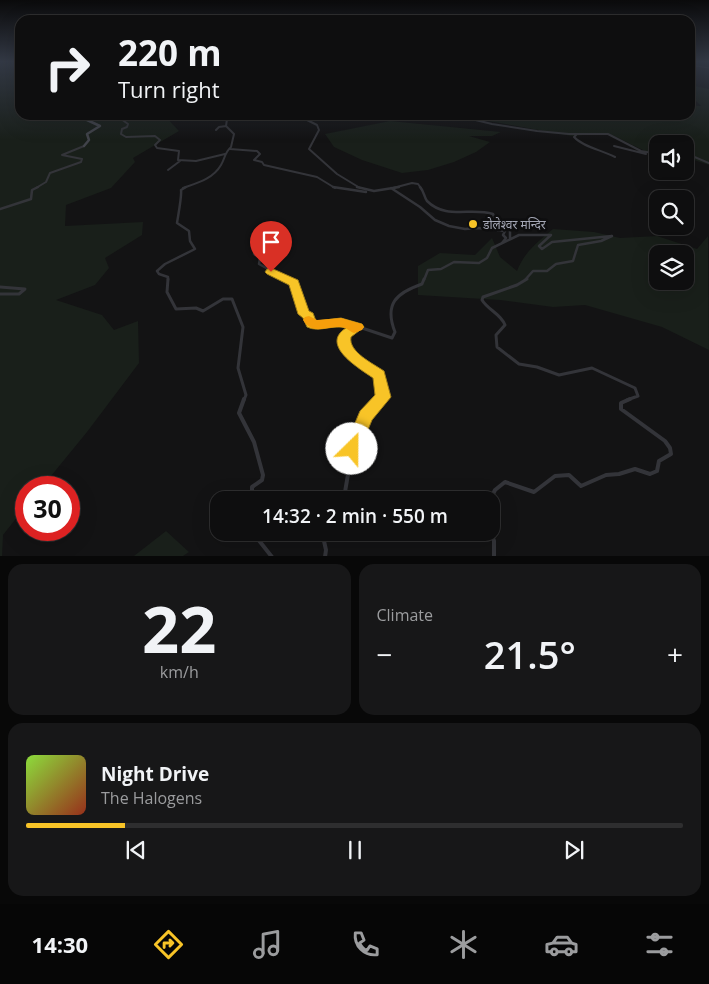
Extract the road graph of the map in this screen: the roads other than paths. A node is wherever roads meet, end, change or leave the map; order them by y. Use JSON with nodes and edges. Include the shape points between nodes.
{"nodes":[{"id":1,"x":87,"y":120,"type":"edge"},
{"id":2,"x":123,"y":120,"type":"edge"},
{"id":3,"x":225,"y":120,"type":"edge"},
{"id":4,"x":307,"y":120,"type":"edge"},
{"id":5,"x":479,"y":120,"type":"edge"},
{"id":6,"x":226,"y":126,"type":"junction"},
{"id":7,"x":216,"y":130,"type":"dead end"},
{"id":8,"x":578,"y":134,"type":"junction"},
{"id":9,"x":84,"y":146,"type":"joint"},
{"id":10,"x":614,"y":146,"type":"dead end"},
{"id":11,"x":230,"y":149,"type":"junction"},
{"id":12,"x":649,"y":152,"type":"edge"},
{"id":13,"x":649,"y":153,"type":"edge"},
{"id":14,"x":225,"y":154,"type":"junction"},
{"id":15,"x":694,"y":156,"type":"edge"},
{"id":16,"x":616,"y":157,"type":"dead end"},
{"id":17,"x":180,"y":161,"type":"junction"},
{"id":18,"x":709,"y":163,"type":"edge"},
{"id":19,"x":168,"y":170,"type":"dead end"},
{"id":20,"x":389,"y":188,"type":"junction"},
{"id":21,"x":373,"y":191,"type":"junction"},
{"id":22,"x":0,"y":209,"type":"edge"},
{"id":23,"x":510,"y":238,"type":"junction"},
{"id":24,"x":502,"y":243,"type":"junction"},
{"id":25,"x":254,"y":254,"type":"dead end"},
{"id":26,"x":0,"y":287,"type":"edge"},
{"id":27,"x":0,"y":294,"type":"edge"},
{"id":28,"x":357,"y":327,"type":"junction"},
{"id":29,"x":252,"y":491,"type":"edge"},
{"id":30,"x":346,"y":491,"type":"edge"},
{"id":31,"x":494,"y":491,"type":"edge"},
{"id":32,"x":260,"y":541,"type":"edge"},
{"id":33,"x":324,"y":541,"type":"edge"},
{"id":34,"x":494,"y":541,"type":"edge"},
{"id":35,"x":272,"y":556,"type":"edge"},
{"id":36,"x":325,"y":556,"type":"edge"},
{"id":37,"x":494,"y":556,"type":"edge"}],
"edges":[{"from":1,"to":9,"type":"main road","via":[[100,126],[88,134],[89,140]]},
{"from":2,"to":17,"type":"street","via":[[128,124],[121,134],[126,137],[155,136],[160,140],[155,146],[178,150]]},
{"from":3,"to":6,"type":"street"},
{"from":4,"to":21,"type":"street","via":[[317,125],[319,130],[309,150],[338,176]]},
{"from":5,"to":8,"type":"street"},
{"from":6,"to":7,"type":"street"},
{"from":6,"to":11,"type":"street","via":[[234,133]]},
{"from":8,"to":12,"type":"street","via":[[608,134]]},
{"from":8,"to":16,"type":"street","via":[[574,137],[580,144]]},
{"from":9,"to":22,"type":"street","via":[[62,155],[82,158],[81,162],[50,173],[46,182],[32,190],[30,199]]},
{"from":10,"to":13,"type":"street"},
{"from":11,"to":14,"type":"street"},
{"from":11,"to":21,"type":"street","via":[[260,152],[254,160],[317,177],[334,188]]},
{"from":14,"to":17,"type":"street"},
{"from":14,"to":29,"type":"street","via":[[213,175],[181,190],[177,223],[189,231],[195,249],[157,271],[168,277],[167,292],[176,309],[204,311],[222,299],[232,299],[235,304],[243,327],[238,368],[246,395],[239,414],[254,442],[263,475]]},
{"from":15,"to":18,"type":"street"},
{"from":17,"to":19,"type":"street"},
{"from":20,"to":21,"type":"street"},
{"from":20,"to":23,"type":"street","via":[[418,184],[426,200],[446,213],[490,212],[496,222],[510,228]]},
{"from":20,"to":24,"type":"street","via":[[449,226],[465,230],[505,231],[506,238]]},
{"from":23,"to":24,"type":"street"},
{"from":23,"to":31,"type":"street","via":[[523,234],[552,235],[539,246],[542,249],[552,242],[612,236],[578,245],[573,261],[556,264],[547,271],[533,271],[522,284],[492,292],[482,300],[505,325],[496,335],[497,347],[519,364],[559,375],[592,368],[635,388],[638,396],[622,403],[621,409],[665,442],[671,454],[659,461],[657,471],[650,474],[635,469],[606,475],[581,486],[569,475],[555,476],[534,492],[505,482]]},
{"from":24,"to":28,"type":"street","via":[[492,248],[488,258],[479,263],[454,262],[445,268],[428,270],[425,281],[405,291],[391,309],[389,315],[395,332],[392,338]]},
{"from":25,"to":28,"type":"street","via":[[260,258],[259,264],[294,283],[302,310],[311,324],[341,322]]},
{"from":26,"to":27,"type":"street","via":[[25,289],[19,294]]},
{"from":28,"to":30,"type":"street","via":[[345,335],[343,341],[351,355],[379,375],[383,397],[362,423],[352,449]]},
{"from":32,"to":35,"type":"street"},
{"from":33,"to":36,"type":"street"},
{"from":34,"to":37,"type":"street"}]}
